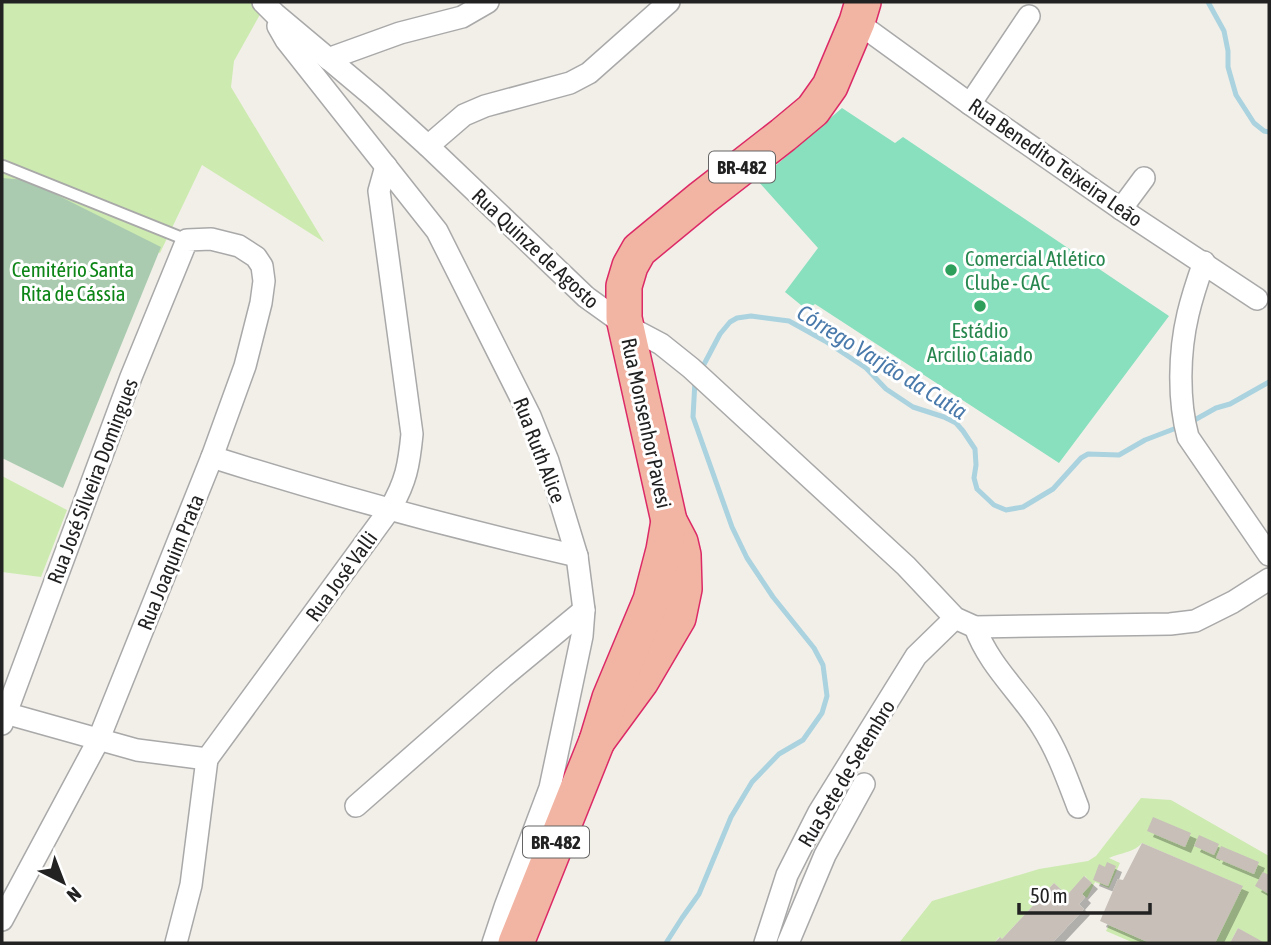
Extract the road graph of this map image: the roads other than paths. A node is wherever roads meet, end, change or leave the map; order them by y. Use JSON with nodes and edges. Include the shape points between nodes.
{"nodes":[{"id":1,"x":488,"y":2,"type":"edge"},
{"id":2,"x":669,"y":2,"type":"edge"},
{"id":3,"x":269,"y":8,"type":"edge"},
{"id":4,"x":860,"y":12,"type":"edge"},
{"id":5,"x":1029,"y":16,"type":"dead end"},
{"id":6,"x":328,"y":59,"type":"junction"},
{"id":7,"x":970,"y":104,"type":"junction"},
{"id":8,"x":428,"y":146,"type":"junction"},
{"id":9,"x":3,"y":166,"type":"edge"},
{"id":10,"x":386,"y":166,"type":"junction"},
{"id":11,"x":1144,"y":178,"type":"dead end"},
{"id":12,"x":1121,"y":209,"type":"junction"},
{"id":13,"x":187,"y":240,"type":"junction"},
{"id":14,"x":1204,"y":262,"type":"junction"},
{"id":15,"x":1257,"y":299,"type":"dead end"},
{"id":16,"x":625,"y":325,"type":"junction"},
{"id":17,"x":212,"y":457,"type":"junction"},
{"id":18,"x":390,"y":509,"type":"junction"},
{"id":19,"x":1269,"y":555,"type":"edge"},
{"id":20,"x":578,"y":556,"type":"junction"},
{"id":21,"x":1269,"y":579,"type":"edge"},
{"id":22,"x":584,"y":610,"type":"junction"},
{"id":23,"x":955,"y":618,"type":"junction"},
{"id":24,"x":975,"y":628,"type":"junction"},
{"id":25,"x":4,"y":719,"type":"edge"},
{"id":26,"x":98,"y":741,"type":"junction"},
{"id":27,"x":207,"y":759,"type":"junction"},
{"id":28,"x":864,"y":784,"type":"dead end"},
{"id":29,"x":356,"y":806,"type":"dead end"},
{"id":30,"x":1078,"y":807,"type":"dead end"},
{"id":31,"x":2,"y":920,"type":"edge"},
{"id":32,"x":176,"y":943,"type":"edge"},
{"id":33,"x":493,"y":943,"type":"edge"},
{"id":34,"x":516,"y":943,"type":"edge"},
{"id":35,"x":765,"y":943,"type":"edge"},
{"id":36,"x":788,"y":943,"type":"edge"}],
"edges":[{"from":1,"to":6,"type":"street","via":[[462,17]]},
{"from":2,"to":8,"type":"street","via":[[589,73],[464,115]]},
{"from":3,"to":6,"type":"street","name":"Rua Quinze de Agosto"},
{"from":3,"to":10,"type":"street","name":"Rua Ruth Alice","via":[[286,40]]},
{"from":4,"to":7,"type":"street","name":"Rua Benedito Teixeira Leão"},
{"from":4,"to":16,"type":"highway","number":"BR-482","via":[[830,86],[813,110],[639,250],[624,286]]},
{"from":5,"to":7,"type":"street"},
{"from":6,"to":8,"type":"street","name":"Rua Quinze de Agosto"},
{"from":7,"to":12,"type":"street","name":"Rua Benedito Teixeira Leão"},
{"from":8,"to":16,"type":"street","name":"Rua Quinze de Agosto","via":[[586,298]]},
{"from":9,"to":13,"type":"lane"},
{"from":10,"to":18,"type":"street","name":"Rua José Valli","via":[[379,191],[412,434],[409,466]]},
{"from":10,"to":20,"type":"street","name":"Rua Ruth Alice","via":[[437,231],[530,416]]},
{"from":11,"to":12,"type":"street"},
{"from":12,"to":14,"type":"street","name":"Rua Benedito Teixeira Leão"},
{"from":13,"to":17,"type":"street","name":"Rua Joaquim Prata","via":[[211,239],[239,246],[256,257],[264,281],[245,366]]},
{"from":13,"to":25,"type":"street","name":"Rua José Silveira Domingues"},
{"from":14,"to":15,"type":"street","name":"Rua Benedito Teixeira Leão"},
{"from":14,"to":19,"type":"street","via":[[1182,345],[1184,420],[1188,437]]},
{"from":16,"to":23,"type":"street","name":"Rua Quinze de Agosto","via":[[661,344],[697,374],[906,566]]},
{"from":16,"to":34,"type":"highway","name":"Rua Monsenhor Pavesi","number":"BR-482","via":[[669,522],[651,600],[655,630],[610,698]]},
{"from":17,"to":18,"type":"street"},
{"from":17,"to":26,"type":"street","name":"Rua Joaquim Prata"},
{"from":18,"to":20,"type":"street"},
{"from":18,"to":27,"type":"street","name":"Rua José Valli"},
{"from":20,"to":22,"type":"street","name":"Rua Ruth Alice"},
{"from":21,"to":24,"type":"street","via":[[1195,621]]},
{"from":22,"to":29,"type":"street"},
{"from":22,"to":33,"type":"street","name":"Rua Ruth Alice","via":[[550,788]]},
{"from":23,"to":24,"type":"street"},
{"from":23,"to":35,"type":"street","name":"Rua Sete de Setembro","via":[[916,656],[819,812],[787,875]]},
{"from":24,"to":30,"type":"street","via":[[994,663],[1043,728]]},
{"from":25,"to":26,"type":"street"},
{"from":26,"to":27,"type":"street"},
{"from":26,"to":31,"type":"street","name":"Rua Joaquim Prata"},
{"from":27,"to":32,"type":"street","via":[[191,885]]},
{"from":28,"to":36,"type":"street","via":[[825,855]]}]}
